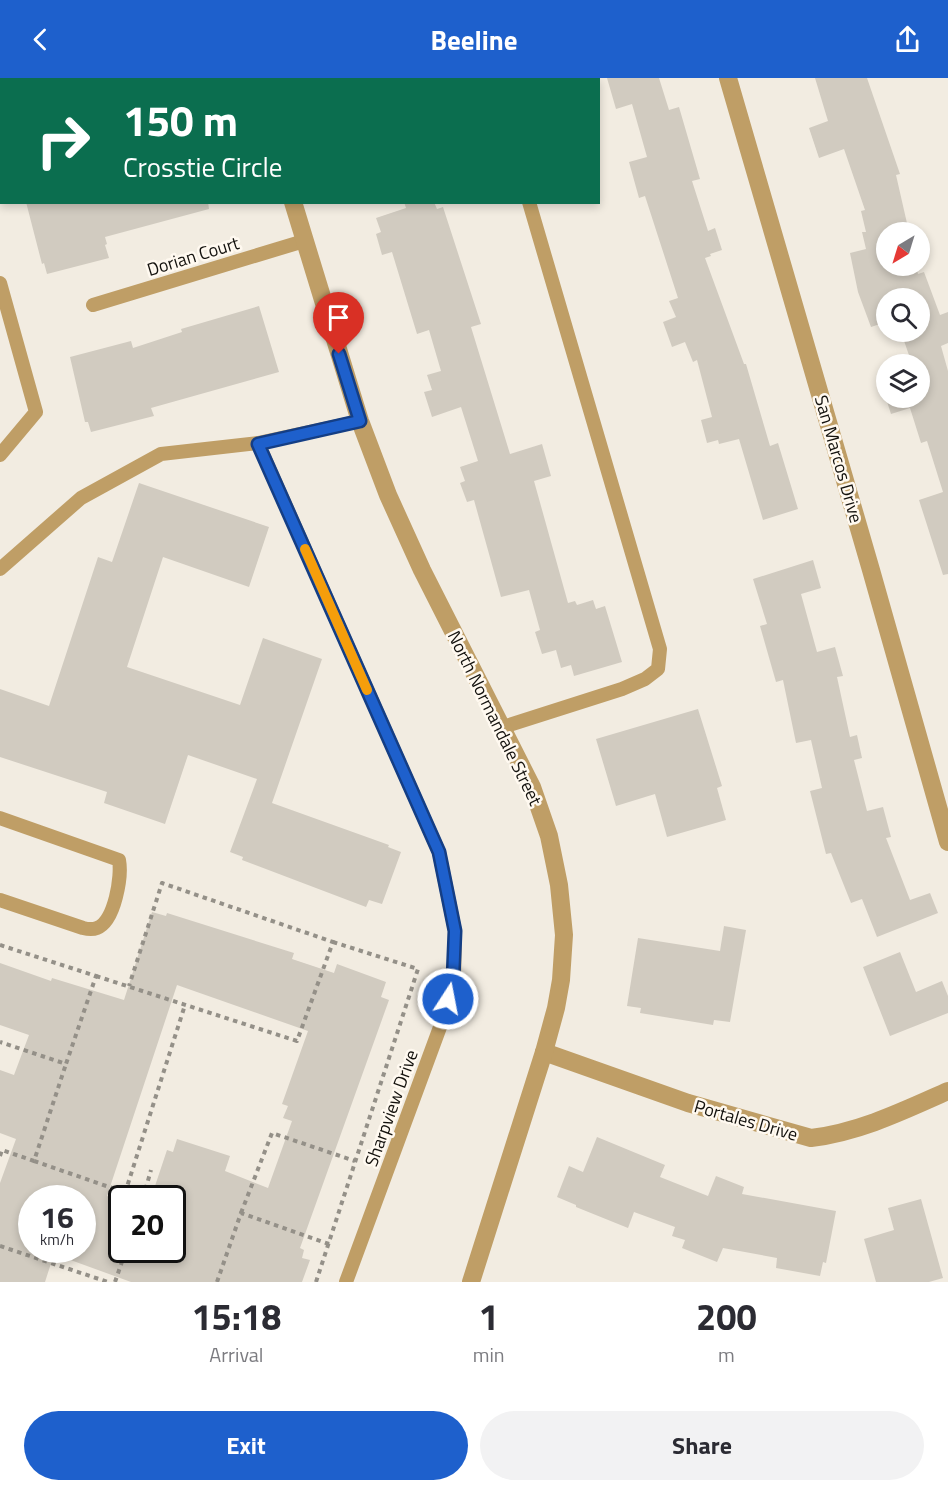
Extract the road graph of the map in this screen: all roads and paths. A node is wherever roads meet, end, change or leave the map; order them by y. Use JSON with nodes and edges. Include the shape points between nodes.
{"nodes":[{"id":1,"x":728,"y":78,"type":"edge"},
{"id":2,"x":294,"y":204,"type":"edge"},
{"id":3,"x":530,"y":204,"type":"edge"},
{"id":4,"x":304,"y":242,"type":"junction"},
{"id":5,"x":0,"y":283,"type":"edge"},
{"id":6,"x":93,"y":305,"type":"dead end"},
{"id":7,"x":360,"y":421,"type":"junction"},
{"id":8,"x":258,"y":444,"type":"junction"},
{"id":9,"x":0,"y":455,"type":"edge"},
{"id":10,"x":0,"y":568,"type":"edge"},
{"id":11,"x":503,"y":727,"type":"junction"},
{"id":12,"x":0,"y":818,"type":"edge"},
{"id":13,"x":948,"y":842,"type":"edge"},
{"id":14,"x":0,"y":900,"type":"edge"},
{"id":15,"x":333,"y":942,"type":"junction"},
{"id":16,"x":0,"y":945,"type":"edge"},
{"id":17,"x":96,"y":976,"type":"junction"},
{"id":18,"x":129,"y":986,"type":"junction"},
{"id":19,"x":185,"y":1005,"type":"junction"},
{"id":20,"x":0,"y":1042,"type":"edge"},
{"id":21,"x":544,"y":1052,"type":"junction"},
{"id":22,"x":66,"y":1064,"type":"junction"},
{"id":23,"x":948,"y":1091,"type":"edge"},
{"id":24,"x":0,"y":1156,"type":"edge"},
{"id":25,"x":34,"y":1161,"type":"junction"},
{"id":26,"x":355,"y":1161,"type":"junction"},
{"id":27,"x":152,"y":1170,"type":"dead end"},
{"id":28,"x":128,"y":1185,"type":"edge"},
{"id":29,"x":147,"y":1185,"type":"edge"},
{"id":30,"x":108,"y":1187,"type":"edge"},
{"id":31,"x":241,"y":1213,"type":"junction"},
{"id":32,"x":329,"y":1244,"type":"junction"},
{"id":33,"x":0,"y":1246,"type":"edge"},
{"id":34,"x":122,"y":1263,"type":"edge"},
{"id":35,"x":108,"y":1282,"type":"edge"},
{"id":36,"x":115,"y":1282,"type":"edge"},
{"id":37,"x":217,"y":1282,"type":"edge"},
{"id":38,"x":316,"y":1282,"type":"edge"},
{"id":39,"x":346,"y":1282,"type":"edge"},
{"id":40,"x":471,"y":1282,"type":"edge"}],
"edges":[{"from":1,"to":13,"type":"street","name":"San Marcos Drive"},
{"from":2,"to":4,"type":"street","name":"North Normandale Street"},
{"from":3,"to":11,"type":"lane","via":[[660,649],[658,669],[645,679],[622,690]]},
{"from":4,"to":6,"type":"lane","name":"Dorian Court"},
{"from":4,"to":7,"type":"street","name":"North Normandale Street"},
{"from":5,"to":9,"type":"lane","via":[[36,412]]},
{"from":7,"to":8,"type":"lane"},
{"from":7,"to":11,"type":"street","name":"North Normandale Street","via":[[422,570]]},
{"from":8,"to":10,"type":"lane","via":[[161,454],[81,498]]},
{"from":8,"to":39,"type":"lane","name":"Sharpview Drive","via":[[439,852],[455,931],[453,979],[443,1019]]},
{"from":11,"to":21,"type":"street","name":"North Normandale Street","via":[[536,796],[559,885],[564,935],[561,980]]},
{"from":12,"to":14,"type":"lane","via":[[119,860],[121,871],[109,915],[95,929]]},
{"from":15,"to":18,"type":"path","via":[[162,883]]},
{"from":15,"to":19,"type":"path","via":[[297,1041]]},
{"from":15,"to":26,"type":"path","via":[[418,969]]},
{"from":16,"to":17,"type":"path"},
{"from":17,"to":18,"type":"path"},
{"from":17,"to":22,"type":"path"},
{"from":18,"to":19,"type":"path"},
{"from":19,"to":28,"type":"path"},
{"from":20,"to":22,"type":"path"},
{"from":21,"to":23,"type":"street","name":"Portales Drive","via":[[688,1103],[811,1138],[873,1124]]},
{"from":21,"to":40,"type":"street","name":"North Normandale Street"},
{"from":22,"to":25,"type":"path"},
{"from":24,"to":25,"type":"path","via":[[2,1150]]},
{"from":25,"to":30,"type":"path"},
{"from":26,"to":31,"type":"path","via":[[272,1132]]},
{"from":26,"to":32,"type":"path"},
{"from":27,"to":29,"type":"path"},
{"from":31,"to":32,"type":"path"},
{"from":31,"to":37,"type":"path"},
{"from":32,"to":38,"type":"path"},
{"from":33,"to":35,"type":"path"},
{"from":34,"to":36,"type":"path"}]}
